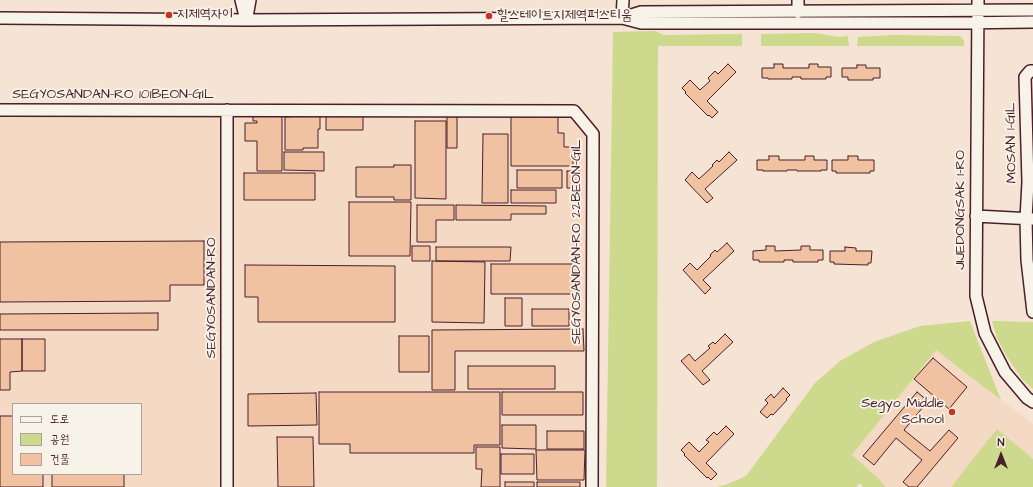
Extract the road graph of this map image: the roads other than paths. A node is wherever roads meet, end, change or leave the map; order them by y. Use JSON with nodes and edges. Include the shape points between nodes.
{"nodes":[{"id":1,"x":241,"y":0,"type":"edge"},
{"id":2,"x":250,"y":0,"type":"edge"},
{"id":3,"x":622,"y":0,"type":"edge"},
{"id":4,"x":798,"y":0,"type":"edge"},
{"id":5,"x":978,"y":5,"type":"edge"},
{"id":6,"x":1033,"y":10,"type":"edge"},
{"id":7,"x":798,"y":12,"type":"junction"},
{"id":8,"x":0,"y":18,"type":"edge"},
{"id":9,"x":622,"y":18,"type":"junction"},
{"id":10,"x":246,"y":20,"type":"junction"},
{"id":11,"x":978,"y":22,"type":"junction"},
{"id":12,"x":1033,"y":22,"type":"edge"},
{"id":13,"x":1033,"y":71,"type":"edge"},
{"id":14,"x":0,"y":110,"type":"edge"},
{"id":15,"x":227,"y":110,"type":"junction"},
{"id":16,"x":1030,"y":126,"type":"edge"},
{"id":17,"x":1031,"y":182,"type":"edge"},
{"id":18,"x":976,"y":216,"type":"junction"},
{"id":19,"x":1029,"y":219,"type":"edge"},
{"id":20,"x":1030,"y":260,"type":"edge"},
{"id":21,"x":1033,"y":312,"type":"edge"},
{"id":22,"x":1033,"y":402,"type":"edge"},
{"id":23,"x":227,"y":487,"type":"edge"},
{"id":24,"x":592,"y":487,"type":"edge"}],
"edges":[{"from":1,"to":10,"type":"street"},
{"from":2,"to":10,"type":"street"},
{"from":3,"to":9,"type":"street"},
{"from":4,"to":7,"type":"street"},
{"from":5,"to":6,"type":"street"},
{"from":5,"to":7,"type":"street"},
{"from":5,"to":11,"type":"street","name":"JIJEDONGSAK 1-RO"},
{"from":7,"to":9,"type":"street","via":[[641,12]]},
{"from":8,"to":10,"type":"street"},
{"from":9,"to":10,"type":"street"},
{"from":9,"to":11,"type":"street","via":[[641,23]]},
{"from":11,"to":12,"type":"street"},
{"from":11,"to":18,"type":"street","name":"JIJEDONGSAK 1-RO"},
{"from":13,"to":16,"type":"street","name":"MOSAN 1-GIL","via":[[1025,77]]},
{"from":14,"to":15,"type":"street","name":"SEGYOSANDAN-RO 101BEON-GIL"},
{"from":15,"to":23,"type":"street","name":"SEGYOSANDAN-RO"},
{"from":15,"to":24,"type":"street","name":"SEGYOSANDAN-RO 22BEON-GIL","via":[[574,111],[593,134]]},
{"from":16,"to":17,"type":"street","name":"MOSAN 1-GIL"},
{"from":17,"to":19,"type":"street","name":"MOSAN 1-GIL"},
{"from":18,"to":19,"type":"street"},
{"from":18,"to":22,"type":"street","name":"JIJEDONGSAK 1-RO","via":[[976,296],[985,333],[1005,372]]},
{"from":19,"to":20,"type":"street","name":"MOSAN 1-GIL"},
{"from":20,"to":21,"type":"street","name":"MOSAN 1-GIL"}]}
